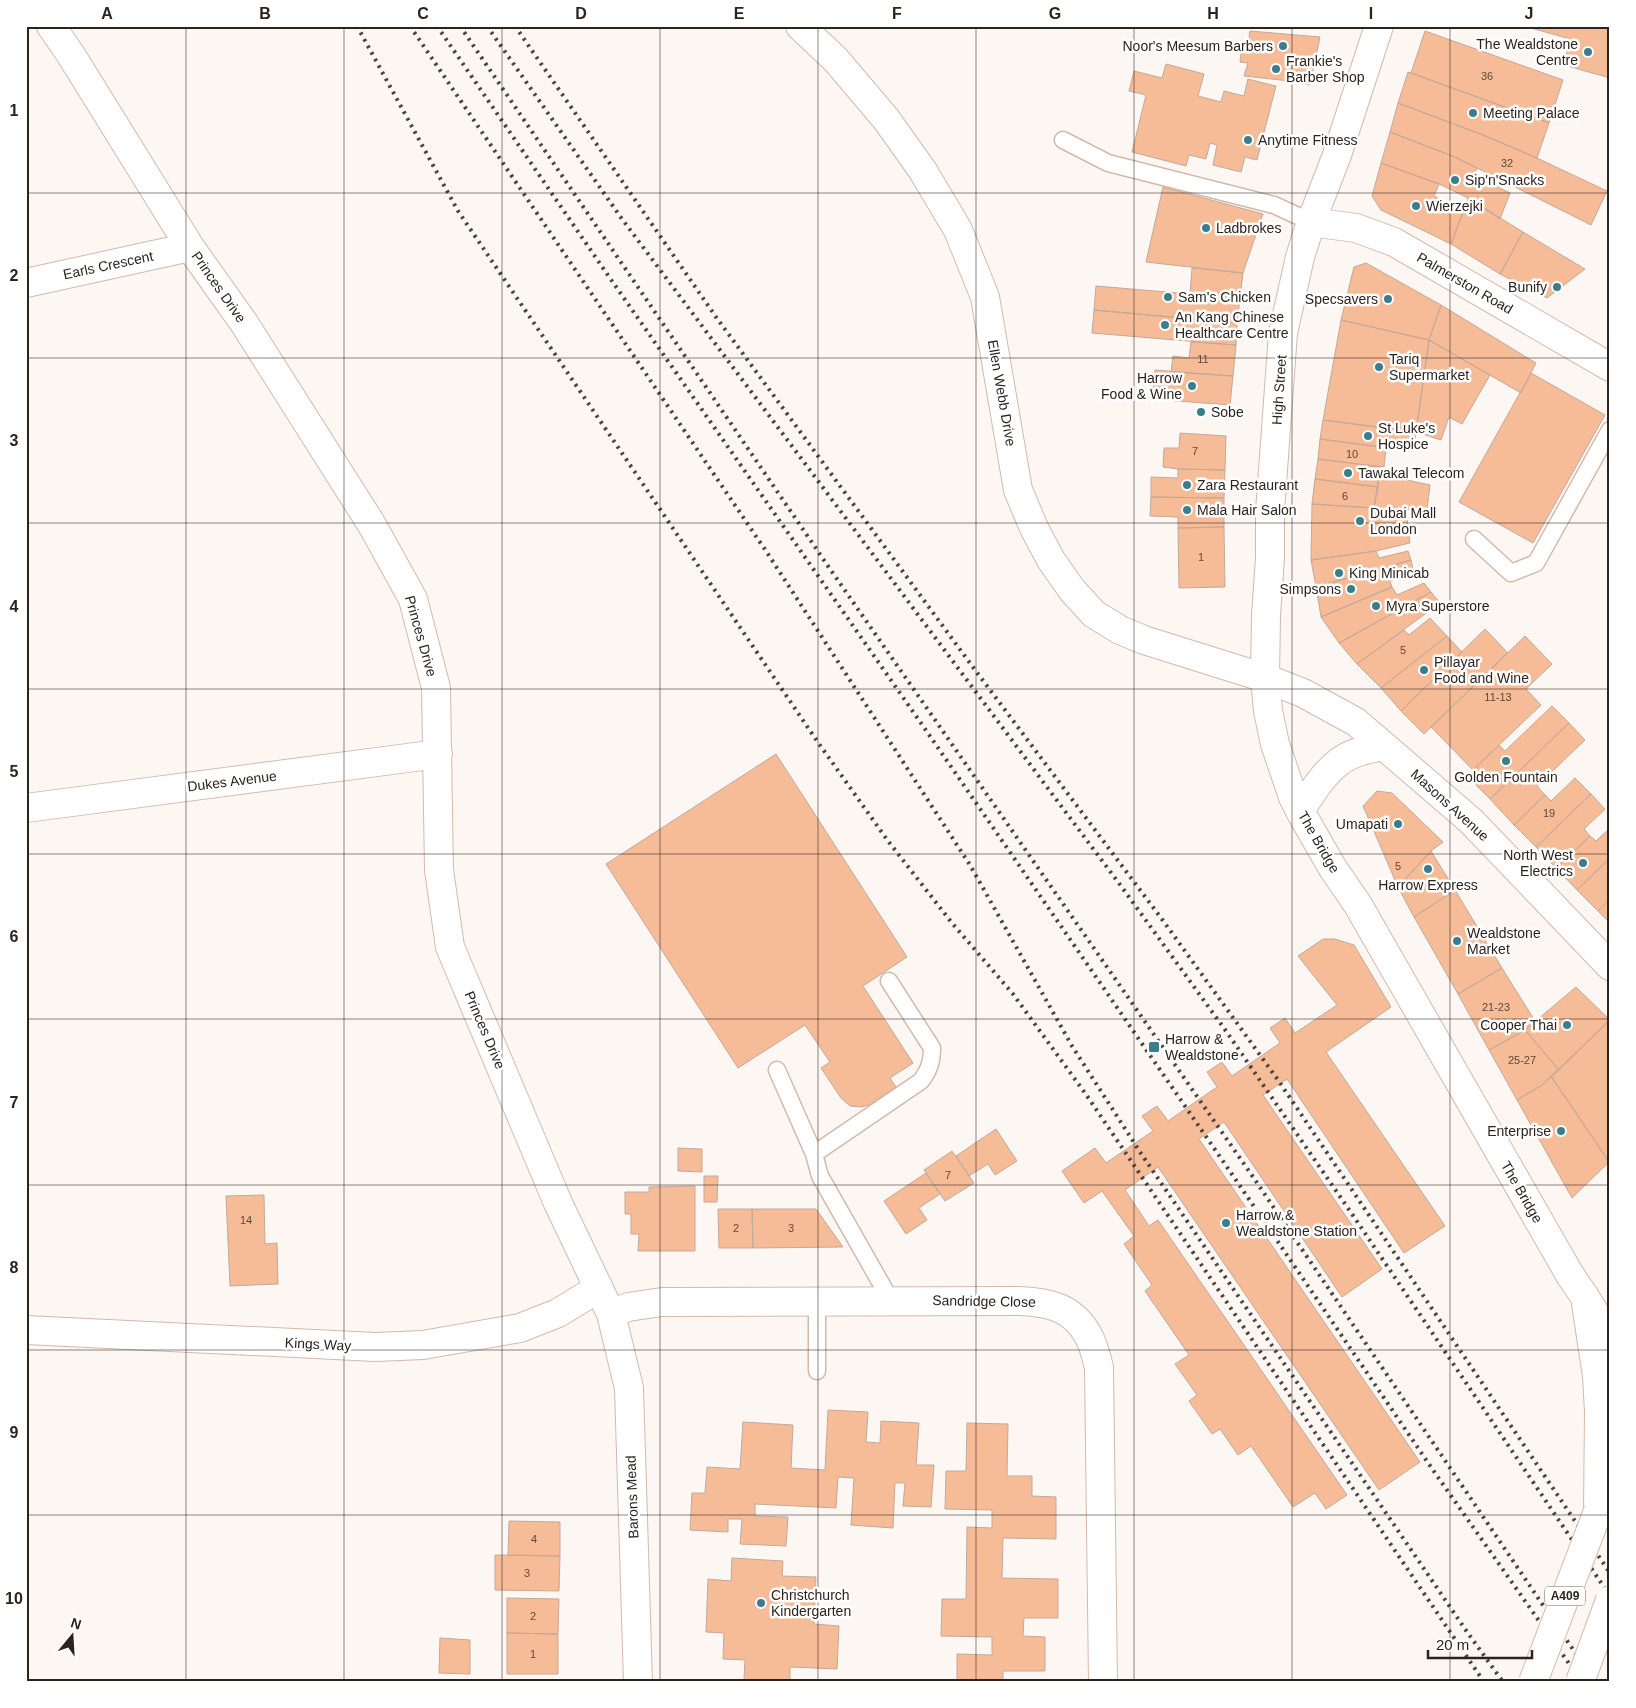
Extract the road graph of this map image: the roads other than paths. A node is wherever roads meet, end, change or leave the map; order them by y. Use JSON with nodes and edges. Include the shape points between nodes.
{"nodes":[{"id":1,"x":51,"y":26,"type":"edge"},
{"id":2,"x":800,"y":26,"type":"edge"},
{"id":3,"x":1379,"y":26,"type":"edge"},
{"id":4,"x":1062,"y":140,"type":"dead end"},
{"id":5,"x":1311,"y":222,"type":"junction"},
{"id":6,"x":190,"y":247,"type":"junction"},
{"id":7,"x":26,"y":283,"type":"edge"},
{"id":8,"x":1610,"y":367,"type":"edge"},
{"id":9,"x":1610,"y":430,"type":"edge"},
{"id":10,"x":1474,"y":539,"type":"dead end"},
{"id":11,"x":1265,"y":678,"type":"junction"},
{"id":12,"x":1383,"y":746,"type":"junction"},
{"id":13,"x":438,"y":754,"type":"junction"},
{"id":14,"x":26,"y":808,"type":"edge"},
{"id":15,"x":1300,"y":811,"type":"junction"},
{"id":16,"x":1610,"y":966,"type":"edge"},
{"id":17,"x":889,"y":981,"type":"dead end"},
{"id":18,"x":777,"y":1070,"type":"dead end"},
{"id":19,"x":814,"y":1154,"type":"junction"},
{"id":20,"x":599,"y":1288,"type":"junction"},
{"id":21,"x":890,"y":1300,"type":"junction"},
{"id":22,"x":817,"y":1301,"type":"junction"},
{"id":23,"x":611,"y":1314,"type":"junction"},
{"id":24,"x":26,"y":1330,"type":"edge"},
{"id":25,"x":1603,"y":1330,"type":"edge"},
{"id":26,"x":817,"y":1372,"type":"dead end"},
{"id":27,"x":1610,"y":1482,"type":"edge"},
{"id":28,"x":1598,"y":1511,"type":"junction"},
{"id":29,"x":1610,"y":1600,"type":"edge"},
{"id":30,"x":638,"y":1682,"type":"edge"},
{"id":31,"x":1104,"y":1682,"type":"edge"},
{"id":32,"x":1533,"y":1682,"type":"edge"},
{"id":33,"x":1580,"y":1682,"type":"edge"}],
"edges":[{"from":1,"to":6,"type":"street","name":"Princes Drive"},
{"from":2,"to":11,"type":"street","name":"Ellen Webb Drive","via":[[836,60],[886,119],[924,171],[958,230],[985,296],[1018,490],[1034,528],[1072,590],[1094,614],[1120,630]]},
{"from":3,"to":5,"type":"street","name":"High Street","via":[[1337,155]]},
{"from":4,"to":5,"type":"lane","via":[[1108,163],[1274,205]]},
{"from":5,"to":8,"type":"street","name":"Palmerston Road","via":[[1356,228],[1394,242]]},
{"from":5,"to":11,"type":"street","name":"High Street","via":[[1283,333],[1270,511]]},
{"from":6,"to":7,"type":"street","name":"Earls Crescent"},
{"from":6,"to":13,"type":"street","name":"Princes Drive","via":[[249,331],[372,525],[413,599],[436,688]]},
{"from":9,"to":10,"type":"lane","via":[[1536,563],[1511,573]]},
{"from":11,"to":12,"type":"street","name":"Masons Avenue","via":[[1303,693],[1348,717]]},
{"from":11,"to":15,"type":"street","name":"The Bridge","via":[[1275,744]]},
{"from":12,"to":15,"type":"street","via":[[1339,762],[1319,783]]},
{"from":12,"to":16,"type":"street","name":"Masons Avenue","via":[[1471,821]]},
{"from":13,"to":14,"type":"street","name":"Dukes Avenue"},
{"from":13,"to":20,"type":"street","name":"Princes Drive","via":[[438,870],[450,947],[558,1203]]},
{"from":15,"to":25,"type":"street","name":"The Bridge","via":[[1358,905]]},
{"from":17,"to":19,"type":"lane","via":[[932,1048],[929,1070],[921,1081]]},
{"from":18,"to":19,"type":"lane"},
{"from":19,"to":21,"type":"lane","via":[[820,1176]]},
{"from":20,"to":23,"type":"street","name":"Princes Drive"},
{"from":20,"to":24,"type":"street","name":"Kings Way","via":[[558,1314],[520,1328],[423,1345],[374,1347]]},
{"from":21,"to":22,"type":"street","name":"Sandridge Close"},
{"from":21,"to":31,"type":"street","name":"Sandridge Close","via":[[1042,1302],[1061,1308],[1078,1321],[1090,1338],[1099,1367]]},
{"from":22,"to":23,"type":"street","name":"Sandridge Close","via":[[662,1302],[628,1307]]},
{"from":22,"to":26,"type":"lane"},
{"from":23,"to":30,"type":"street","name":"Barons Mead","via":[[629,1388]]},
{"from":25,"to":28,"type":"street","via":[[1597,1376]]},
{"from":27,"to":28,"type":"street","number":"A409"},
{"from":28,"to":32,"type":"street","number":"A409","bridge":true},
{"from":29,"to":33,"type":"street","bridge":true}]}
